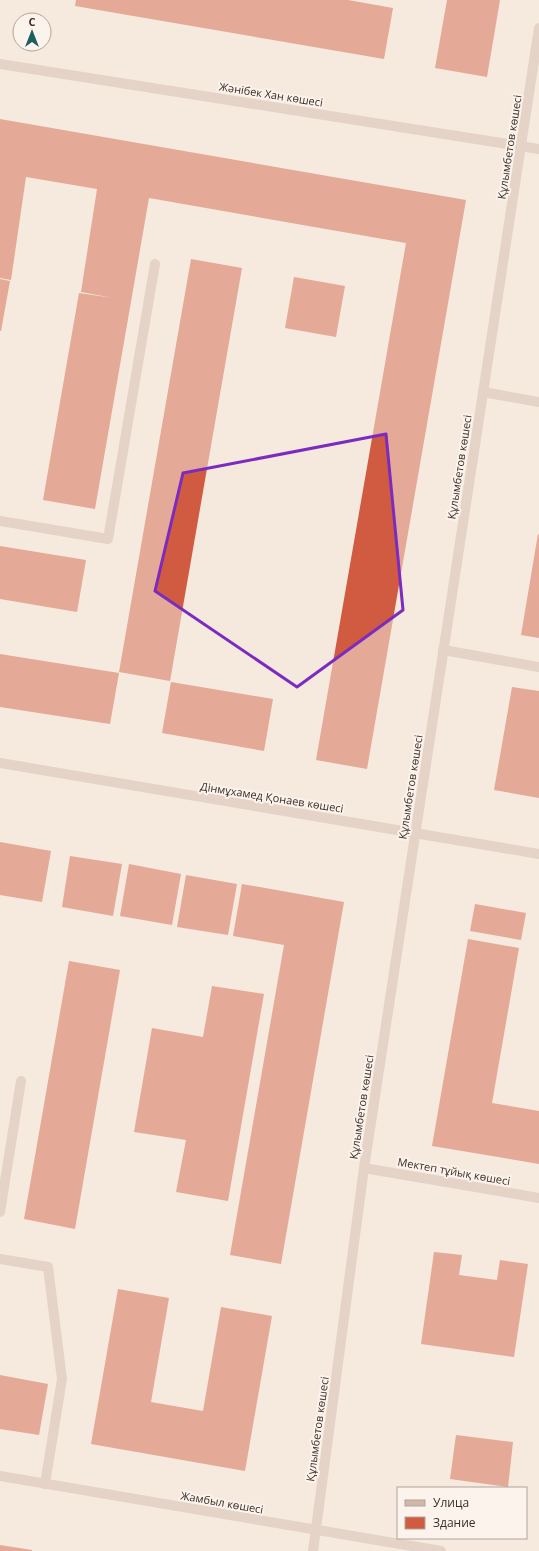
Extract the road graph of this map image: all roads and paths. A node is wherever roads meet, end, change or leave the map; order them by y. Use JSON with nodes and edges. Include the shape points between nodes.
{"nodes":[{"id":1,"x":539,"y":28,"type":"edge"},
{"id":2,"x":0,"y":64,"type":"edge"},
{"id":3,"x":522,"y":146,"type":"junction"},
{"id":4,"x":539,"y":149,"type":"edge"},
{"id":5,"x":155,"y":264,"type":"dead end"},
{"id":6,"x":483,"y":392,"type":"junction"},
{"id":7,"x":539,"y":402,"type":"edge"},
{"id":8,"x":0,"y":521,"type":"edge"},
{"id":9,"x":443,"y":650,"type":"junction"},
{"id":10,"x":539,"y":667,"type":"edge"},
{"id":11,"x":0,"y":764,"type":"edge"},
{"id":12,"x":415,"y":832,"type":"junction"},
{"id":13,"x":539,"y":854,"type":"edge"},
{"id":14,"x":21,"y":1081,"type":"dead end"},
{"id":15,"x":364,"y":1168,"type":"junction"},
{"id":16,"x":539,"y":1198,"type":"edge"},
{"id":17,"x":0,"y":1212,"type":"edge"},
{"id":18,"x":0,"y":1259,"type":"edge"},
{"id":19,"x":0,"y":1476,"type":"edge"},
{"id":20,"x":45,"y":1484,"type":"junction"},
{"id":21,"x":316,"y":1530,"type":"junction"},
{"id":22,"x":313,"y":1551,"type":"edge"},
{"id":23,"x":441,"y":1551,"type":"edge"}],
"edges":[{"from":1,"to":3,"type":"street","name":"Құлымбетов көшесі"},
{"from":2,"to":3,"type":"street","name":"Жәнібек Хан көшесі"},
{"from":3,"to":4,"type":"street","name":"Жәнібек Хан көшесі"},
{"from":3,"to":6,"type":"street","name":"Құлымбетов көшесі"},
{"from":5,"to":8,"type":"street","via":[[108,539]]},
{"from":6,"to":7,"type":"street"},
{"from":6,"to":9,"type":"street","name":"Құлымбетов көшесі"},
{"from":9,"to":10,"type":"street"},
{"from":9,"to":12,"type":"street","name":"Құлымбетов көшесі"},
{"from":11,"to":12,"type":"street","name":"Дінмұхамед Қонаев көшесі"},
{"from":12,"to":13,"type":"street","name":"Дінмұхамед Қонаев көшесі"},
{"from":12,"to":15,"type":"street","name":"Құлымбетов көшесі"},
{"from":14,"to":17,"type":"street"},
{"from":15,"to":16,"type":"street","name":"Мектеп тұйық көшесі"},
{"from":15,"to":21,"type":"street","name":"Құлымбетов көшесі"},
{"from":18,"to":20,"type":"street","via":[[48,1267],[62,1379]]},
{"from":19,"to":20,"type":"street","name":"Жамбыл көшесі"},
{"from":20,"to":21,"type":"street","name":"Жамбыл көшесі"},
{"from":21,"to":22,"type":"street","name":"Құлымбетов көшесі"},
{"from":21,"to":23,"type":"street","name":"Жамбыл көшесі"}]}
